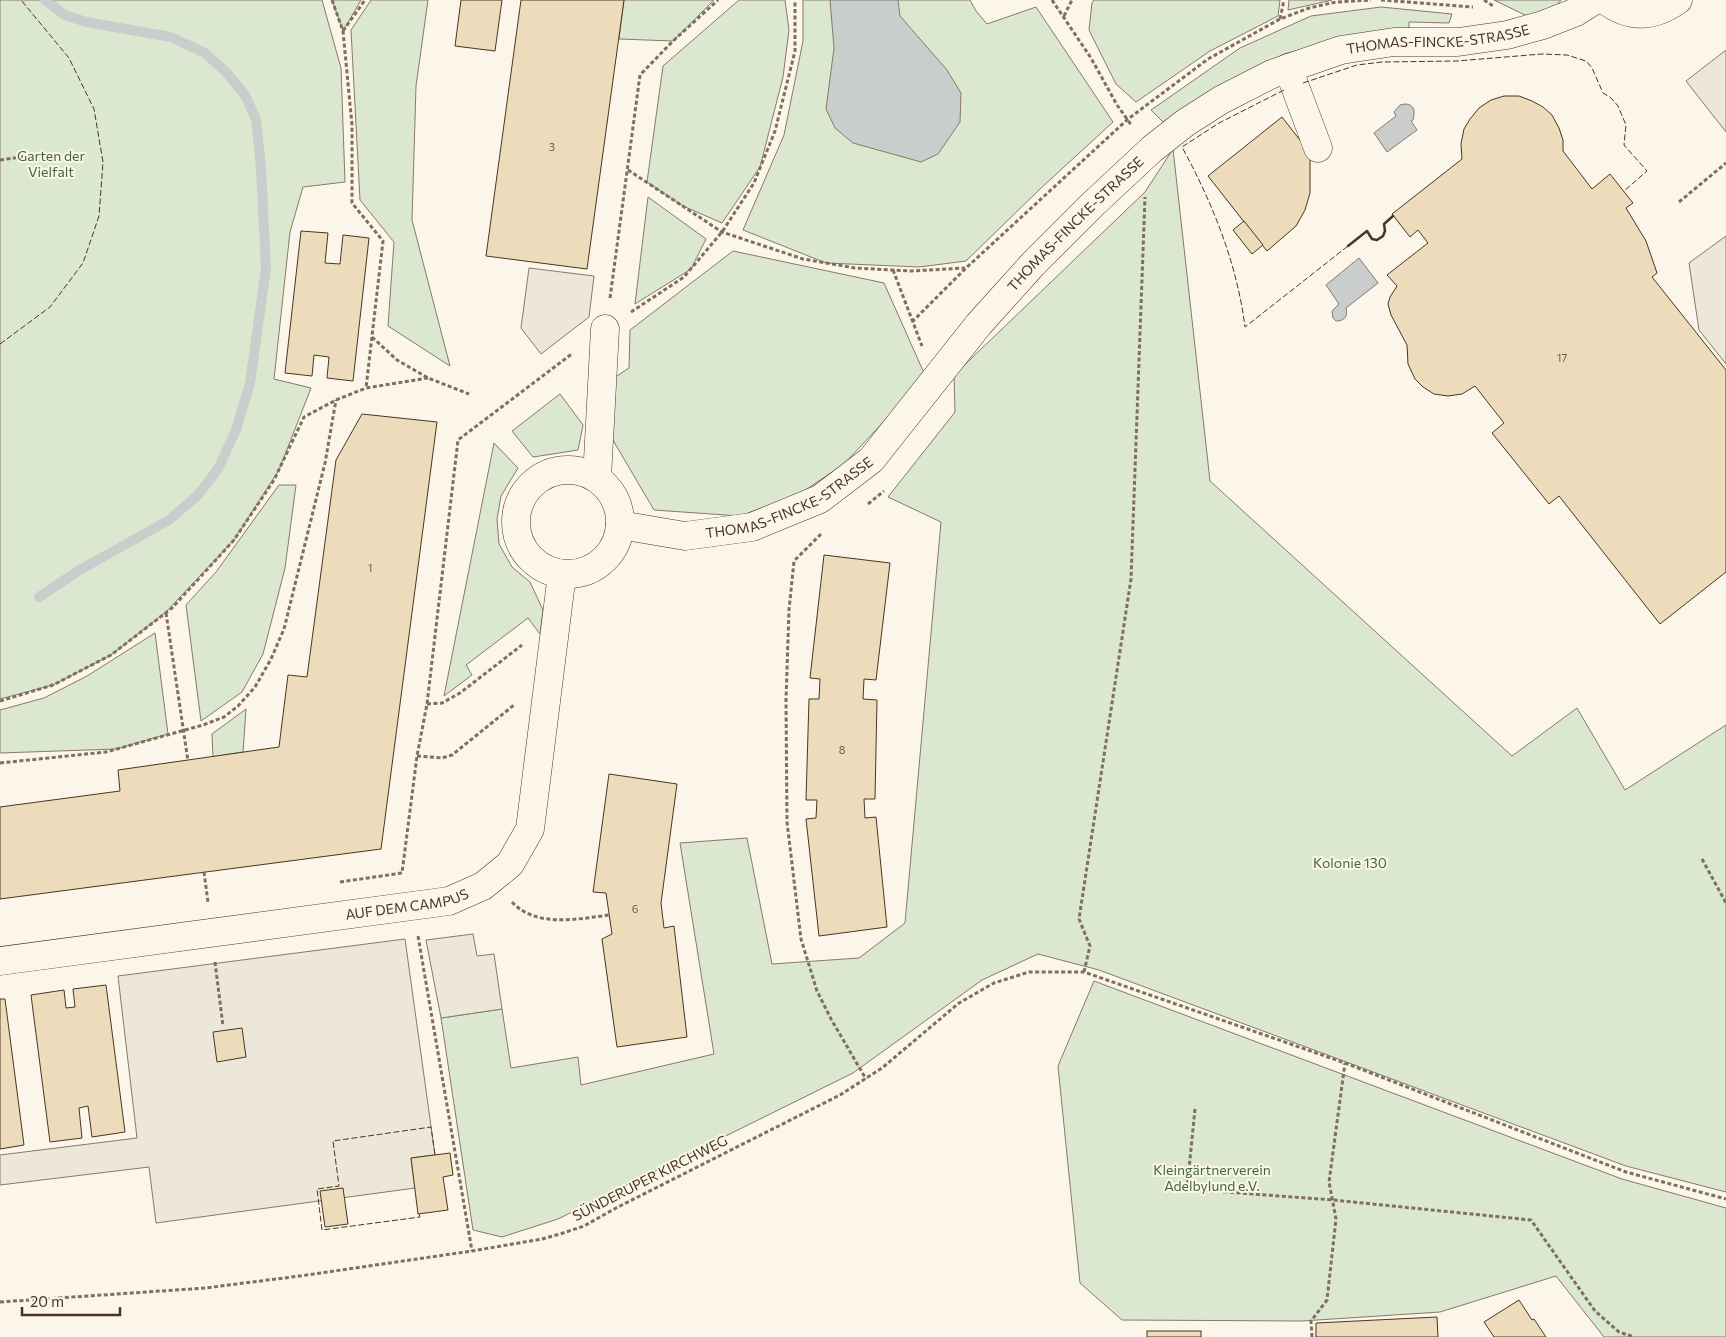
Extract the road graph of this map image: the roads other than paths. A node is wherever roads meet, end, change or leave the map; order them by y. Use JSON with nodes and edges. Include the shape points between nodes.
{"nodes":[{"id":1,"x":1594,"y":0,"type":"edge"},
{"id":2,"x":1605,"y":0,"type":"edge"},
{"id":3,"x":1678,"y":0,"type":"edge"},
{"id":4,"x":1288,"y":68,"type":"junction"},
{"id":5,"x":1318,"y":148,"type":"dead end"},
{"id":6,"x":605,"y":329,"type":"road end"},
{"id":7,"x":597,"y":478,"type":"junction"},
{"id":8,"x":620,"y":525,"type":"junction"},
{"id":9,"x":562,"y":574,"type":"junction"},
{"id":10,"x":0,"y":961,"type":"edge"}],
"edges":[{"from":1,"to":4,"type":"street","name":"THOMAS-FINCKE-STRASSE","via":[[1576,12],[1507,35],[1458,42],[1394,42],[1341,50]]},
{"from":2,"to":3,"type":"street","via":[[1616,9],[1646,14],[1660,11]]},
{"from":4,"to":5,"type":"street"},
{"from":4,"to":8,"type":"street","name":"THOMAS-FINCKE-STRASSE","via":[[1220,100],[1152,149],[1033,264],[979,324],[871,460],[820,499],[752,527],[685,536]]},
{"from":6,"to":7,"type":"street"},
{"from":7,"to":8,"type":"street","via":[[610,490],[618,507]]},
{"from":7,"to":9,"type":"street","via":[[580,471],[550,473],[523,495],[515,520],[518,538],[527,554],[540,566]]},
{"from":8,"to":9,"type":"street","via":[[610,553],[597,565],[580,572]]},
{"from":9,"to":10,"type":"street","name":"AUF DEM CAMPUS","via":[[530,829],[510,864],[483,886],[449,901]]}]}
